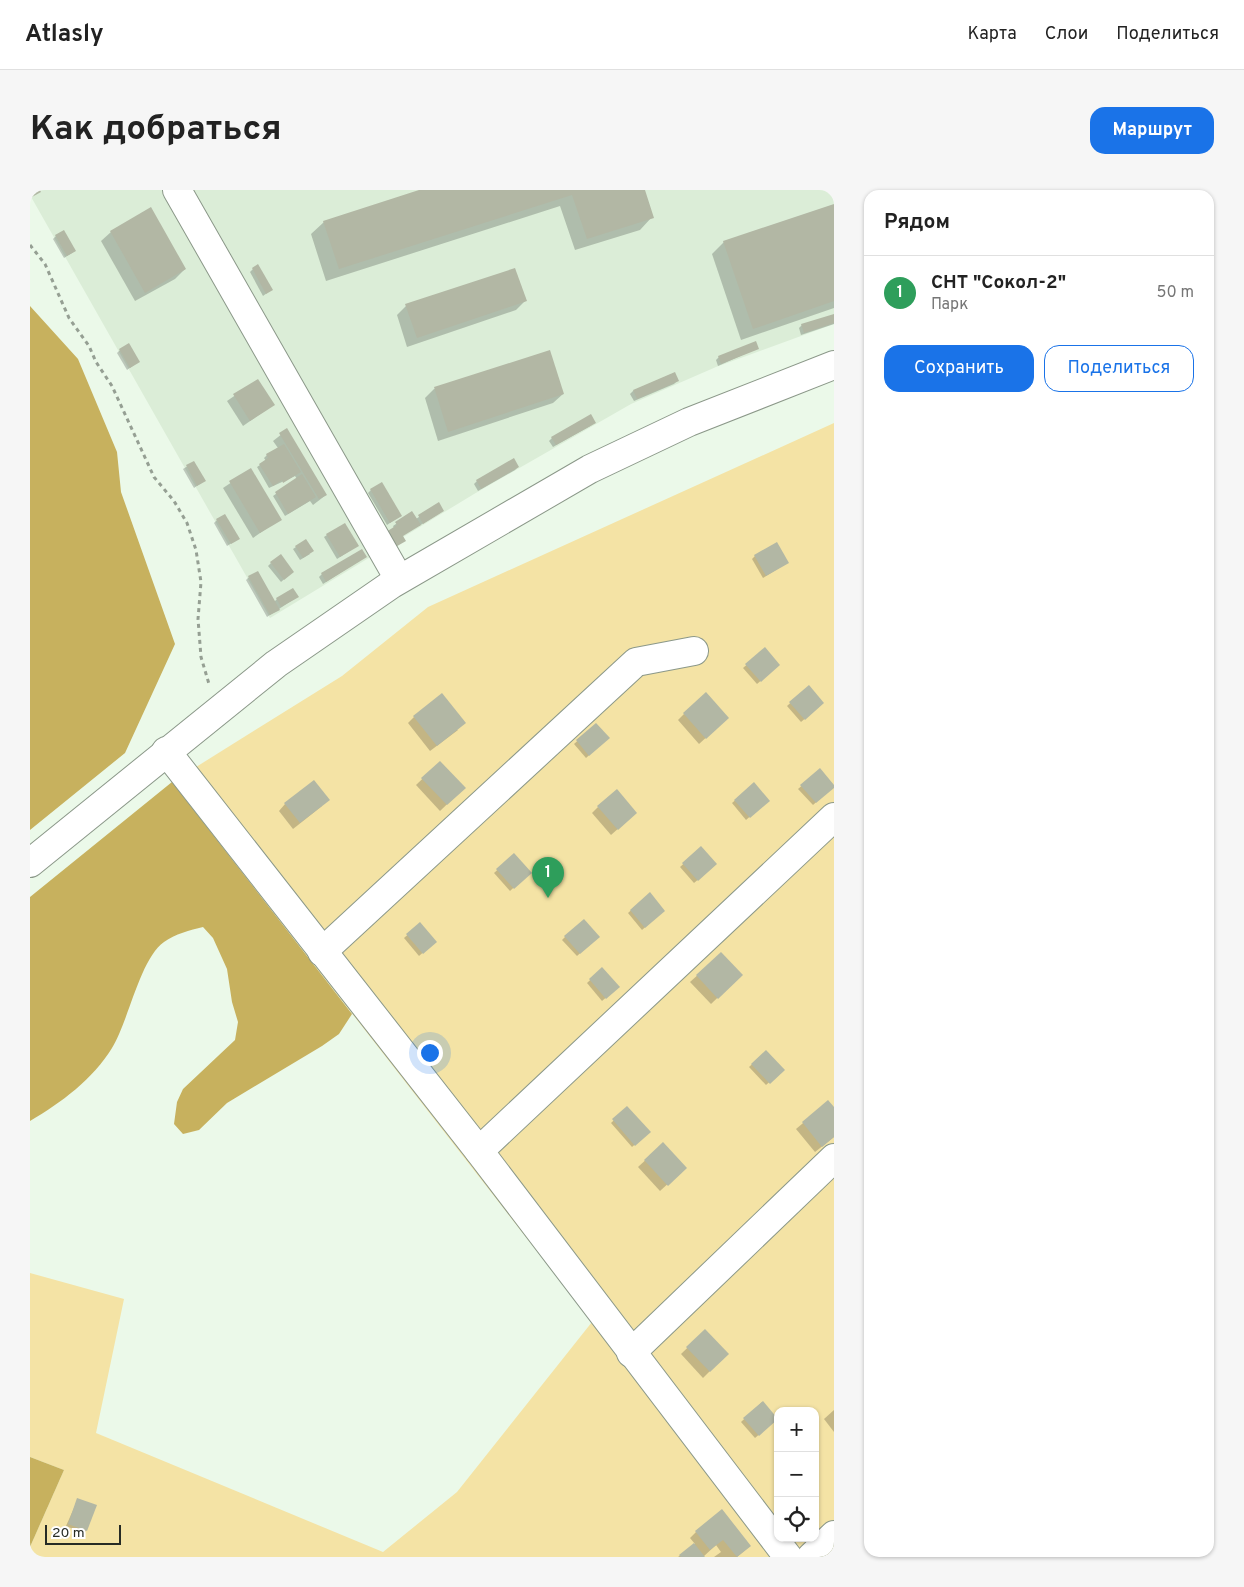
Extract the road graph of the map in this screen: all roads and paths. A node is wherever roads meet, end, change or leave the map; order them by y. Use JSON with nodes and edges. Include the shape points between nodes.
{"nodes":[{"id":1,"x":177,"y":190,"type":"edge"},
{"id":2,"x":30,"y":245,"type":"edge"},
{"id":3,"x":834,"y":365,"type":"edge"},
{"id":4,"x":400,"y":579,"type":"junction"},
{"id":5,"x":694,"y":651,"type":"dead end"},
{"id":6,"x":218,"y":710,"type":"junction"},
{"id":7,"x":166,"y":751,"type":"junction"},
{"id":8,"x":834,"y":817,"type":"edge"},
{"id":9,"x":30,"y":863,"type":"edge"},
{"id":10,"x":322,"y":952,"type":"junction"},
{"id":11,"x":480,"y":1151,"type":"junction"},
{"id":12,"x":834,"y":1158,"type":"edge"},
{"id":13,"x":631,"y":1353,"type":"junction"},
{"id":14,"x":834,"y":1535,"type":"edge"},
{"id":15,"x":788,"y":1557,"type":"edge"},
{"id":16,"x":811,"y":1557,"type":"edge"}],
"edges":[{"from":1,"to":4,"type":"street"},
{"from":2,"to":6,"type":"path","via":[[45,264],[69,318],[112,386],[154,477],[187,523],[196,550],[201,582],[198,619],[201,657]]},
{"from":3,"to":4,"type":"street","via":[[689,422],[590,469]]},
{"from":4,"to":6,"type":"street","via":[[276,664]]},
{"from":5,"to":10,"type":"street","via":[[636,662]]},
{"from":6,"to":7,"type":"street"},
{"from":7,"to":9,"type":"street"},
{"from":7,"to":10,"type":"street"},
{"from":8,"to":11,"type":"street"},
{"from":10,"to":11,"type":"street"},
{"from":11,"to":13,"type":"street"},
{"from":12,"to":13,"type":"street"},
{"from":13,"to":15,"type":"street"},
{"from":14,"to":16,"type":"street"}]}
